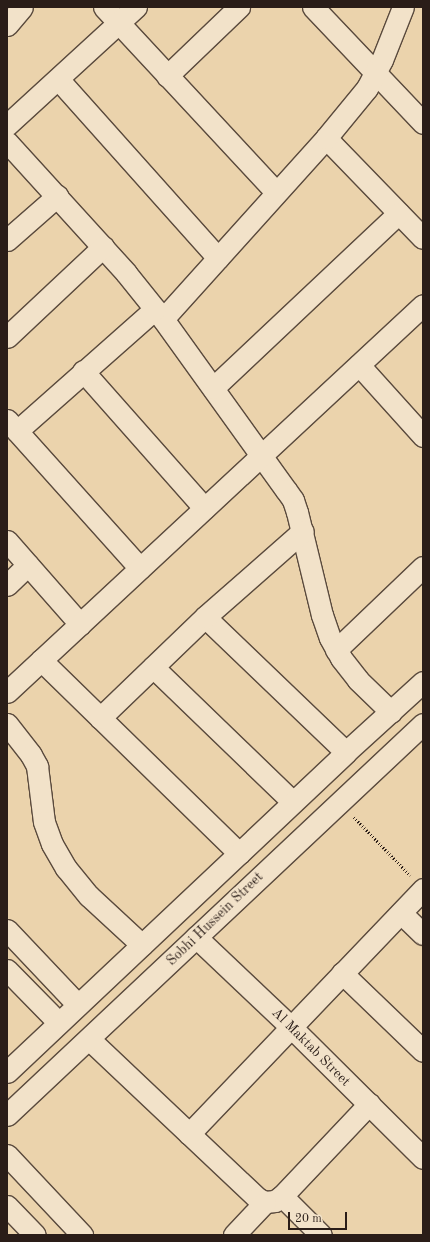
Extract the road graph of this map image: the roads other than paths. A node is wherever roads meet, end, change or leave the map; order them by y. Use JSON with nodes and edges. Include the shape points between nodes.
{"nodes":[{"id":1,"x":22,"y":7,"type":"edge"},
{"id":2,"x":104,"y":7,"type":"edge"},
{"id":3,"x":136,"y":7,"type":"edge"},
{"id":4,"x":239,"y":7,"type":"edge"},
{"id":5,"x":313,"y":7,"type":"edge"},
{"id":6,"x":403,"y":7,"type":"edge"},
{"id":7,"x":119,"y":23,"type":"junction"},
{"id":8,"x":7,"y":25,"type":"edge"},
{"id":9,"x":375,"y":75,"type":"junction"},
{"id":10,"x":167,"y":76,"type":"junction"},
{"id":11,"x":58,"y":79,"type":"junction"},
{"id":12,"x":423,"y":123,"type":"edge"},
{"id":13,"x":7,"y":125,"type":"edge"},
{"id":14,"x":326,"y":138,"type":"junction"},
{"id":15,"x":7,"y":142,"type":"edge"},
{"id":16,"x":276,"y":192,"type":"junction"},
{"id":17,"x":57,"y":196,"type":"junction"},
{"id":18,"x":399,"y":213,"type":"junction"},
{"id":19,"x":423,"y":238,"type":"edge"},
{"id":20,"x":7,"y":240,"type":"edge"},
{"id":21,"x":103,"y":247,"type":"junction"},
{"id":22,"x":218,"y":258,"type":"junction"},
{"id":23,"x":421,"y":313,"type":"edge"},
{"id":24,"x":159,"y":314,"type":"junction"},
{"id":25,"x":7,"y":337,"type":"edge"},
{"id":26,"x":359,"y":365,"type":"junction"},
{"id":27,"x":83,"y":372,"type":"junction"},
{"id":28,"x":213,"y":388,"type":"junction"},
{"id":29,"x":12,"y":426,"type":"edge"},
{"id":30,"x":423,"y":436,"type":"edge"},
{"id":31,"x":262,"y":454,"type":"junction"},
{"id":32,"x":204,"y":508,"type":"junction"},
{"id":33,"x":303,"y":531,"type":"junction"},
{"id":34,"x":7,"y":541,"type":"edge"},
{"id":35,"x":28,"y":565,"type":"junction"},
{"id":36,"x":423,"y":567,"type":"edge"},
{"id":37,"x":140,"y":568,"type":"junction"},
{"id":38,"x":7,"y":585,"type":"edge"},
{"id":39,"x":205,"y":617,"type":"junction"},
{"id":40,"x":80,"y":624,"type":"junction"},
{"id":41,"x":336,"y":650,"type":"junction"},
{"id":42,"x":41,"y":660,"type":"junction"},
{"id":43,"x":153,"y":667,"type":"junction"},
{"id":44,"x":423,"y":682,"type":"edge"},
{"id":45,"x":7,"y":692,"type":"edge"},
{"id":46,"x":391,"y":712,"type":"junction"},
{"id":47,"x":100,"y":718,"type":"junction"},
{"id":48,"x":7,"y":724,"type":"edge"},
{"id":49,"x":423,"y":724,"type":"edge"},
{"id":50,"x":346,"y":752,"type":"junction"},
{"id":51,"x":293,"y":802,"type":"junction"},
{"id":52,"x":239,"y":853,"type":"junction"},
{"id":53,"x":418,"y":883,"type":"edge"},
{"id":54,"x":400,"y":912,"type":"junction"},
{"id":55,"x":7,"y":930,"type":"edge"},
{"id":56,"x":423,"y":934,"type":"edge"},
{"id":57,"x":196,"y":937,"type":"junction"},
{"id":58,"x":142,"y":945,"type":"junction"},
{"id":59,"x":7,"y":970,"type":"edge"},
{"id":60,"x":342,"y":973,"type":"junction"},
{"id":61,"x":78,"y":1005,"type":"junction"},
{"id":62,"x":59,"y":1023,"type":"junction"},
{"id":63,"x":291,"y":1027,"type":"junction"},
{"id":64,"x":89,"y":1039,"type":"junction"},
{"id":65,"x":423,"y":1051,"type":"edge"},
{"id":66,"x":7,"y":1072,"type":"edge"},
{"id":67,"x":369,"y":1104,"type":"junction"},
{"id":68,"x":7,"y":1115,"type":"edge"},
{"id":69,"x":189,"y":1134,"type":"junction"},
{"id":70,"x":420,"y":1150,"type":"edge"},
{"id":71,"x":7,"y":1155,"type":"edge"},
{"id":72,"x":274,"y":1199,"type":"junction"},
{"id":73,"x":7,"y":1206,"type":"edge"},
{"id":74,"x":242,"y":1232,"type":"edge"},
{"id":75,"x":35,"y":1235,"type":"edge"},
{"id":76,"x":82,"y":1235,"type":"edge"},
{"id":77,"x":321,"y":1235,"type":"edge"}],
"edges":[{"from":1,"to":8,"type":"street"},
{"from":2,"to":7,"type":"street"},
{"from":3,"to":7,"type":"street"},
{"from":4,"to":10,"type":"street"},
{"from":5,"to":9,"type":"street"},
{"from":6,"to":9,"type":"street"},
{"from":7,"to":10,"type":"street"},
{"from":7,"to":11,"type":"street"},
{"from":9,"to":12,"type":"street"},
{"from":9,"to":14,"type":"street"},
{"from":10,"to":16,"type":"street"},
{"from":11,"to":13,"type":"street"},
{"from":11,"to":22,"type":"street"},
{"from":14,"to":16,"type":"street"},
{"from":14,"to":18,"type":"street"},
{"from":15,"to":17,"type":"street"},
{"from":16,"to":22,"type":"street"},
{"from":17,"to":20,"type":"street"},
{"from":17,"to":21,"type":"street"},
{"from":18,"to":19,"type":"street"},
{"from":18,"to":28,"type":"street"},
{"from":21,"to":24,"type":"street"},
{"from":21,"to":25,"type":"street"},
{"from":22,"to":24,"type":"street"},
{"from":23,"to":26,"type":"street"},
{"from":24,"to":27,"type":"street"},
{"from":24,"to":28,"type":"street"},
{"from":26,"to":30,"type":"street"},
{"from":26,"to":31,"type":"street"},
{"from":27,"to":29,"type":"street"},
{"from":27,"to":32,"type":"street"},
{"from":28,"to":31,"type":"street"},
{"from":29,"to":37,"type":"street"},
{"from":31,"to":32,"type":"street"},
{"from":31,"to":33,"type":"street","via":[[293,500]]},
{"from":32,"to":37,"type":"street"},
{"from":33,"to":39,"type":"street"},
{"from":33,"to":41,"type":"street","via":[[322,615]]},
{"from":34,"to":35,"type":"street"},
{"from":35,"to":38,"type":"street"},
{"from":35,"to":40,"type":"street"},
{"from":36,"to":41,"type":"street"},
{"from":37,"to":40,"type":"street"},
{"from":39,"to":43,"type":"street"},
{"from":39,"to":50,"type":"street"},
{"from":40,"to":42,"type":"street"},
{"from":41,"to":46,"type":"street","via":[[358,680]]},
{"from":42,"to":45,"type":"street"},
{"from":42,"to":47,"type":"street"},
{"from":43,"to":47,"type":"street"},
{"from":43,"to":51,"type":"street"},
{"from":44,"to":46,"type":"street"},
{"from":46,"to":50,"type":"street"},
{"from":47,"to":52,"type":"street"},
{"from":48,"to":58,"type":"street","via":[[31,754],[37,766],[44,822],[52,844],[66,868],[89,896]]},
{"from":49,"to":57,"type":"street","name":"Sobhi Hussein Street"},
{"from":50,"to":51,"type":"street"},
{"from":51,"to":52,"type":"street"},
{"from":52,"to":58,"type":"street"},
{"from":53,"to":54,"type":"street"},
{"from":54,"to":56,"type":"street"},
{"from":54,"to":60,"type":"street"},
{"from":55,"to":61,"type":"street"},
{"from":57,"to":63,"type":"street","name":"Al Maktab Street"},
{"from":57,"to":64,"type":"street","name":"Sobhi Hussein Street"},
{"from":58,"to":61,"type":"street"},
{"from":59,"to":62,"type":"street"},
{"from":60,"to":63,"type":"street"},
{"from":60,"to":65,"type":"street"},
{"from":61,"to":62,"type":"street"},
{"from":62,"to":66,"type":"street"},
{"from":63,"to":67,"type":"street","name":"Al Maktab Street"},
{"from":63,"to":69,"type":"street"},
{"from":64,"to":68,"type":"street","name":"Sobhi Hussein Street"},
{"from":64,"to":69,"type":"street"},
{"from":67,"to":70,"type":"street","name":"Al Maktab Street"},
{"from":67,"to":72,"type":"street"},
{"from":69,"to":72,"type":"street","via":[[257,1198]]},
{"from":71,"to":76,"type":"street"},
{"from":72,"to":74,"type":"street"},
{"from":72,"to":77,"type":"street"},
{"from":73,"to":75,"type":"street"}]}
